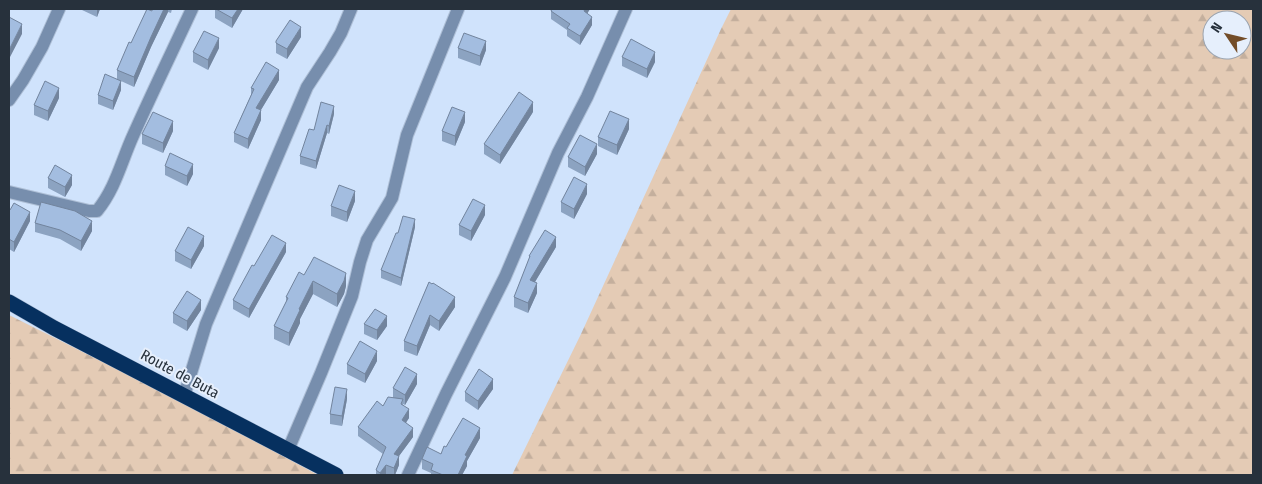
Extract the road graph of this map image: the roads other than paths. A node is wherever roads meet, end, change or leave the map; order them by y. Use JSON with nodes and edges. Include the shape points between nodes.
{"nodes":[{"id":1,"x":59,"y":9,"type":"edge"},
{"id":2,"x":192,"y":9,"type":"edge"},
{"id":3,"x":351,"y":9,"type":"edge"},
{"id":4,"x":458,"y":9,"type":"edge"},
{"id":5,"x":626,"y":9,"type":"edge"},
{"id":6,"x":9,"y":100,"type":"edge"},
{"id":7,"x":9,"y":192,"type":"edge"},
{"id":8,"x":9,"y":302,"type":"edge"},
{"id":9,"x":184,"y":396,"type":"junction"},
{"id":10,"x":288,"y":450,"type":"junction"},
{"id":11,"x":336,"y":475,"type":"edge"},
{"id":12,"x":408,"y":475,"type":"edge"}],
"edges":[{"from":1,"to":6,"type":"street","via":[[42,47]]},
{"from":2,"to":7,"type":"street","via":[[134,132],[113,186],[97,211]]},
{"from":3,"to":9,"type":"street","via":[[338,40],[303,96],[206,324]]},
{"from":4,"to":10,"type":"street","via":[[407,135],[392,198],[367,240],[352,296]]},
{"from":5,"to":12,"type":"street","via":[[558,153],[505,277]]},
{"from":8,"to":9,"type":"highway","name":"Route de Buta"},
{"from":9,"to":10,"type":"highway","name":"Route de Buta"},
{"from":10,"to":11,"type":"highway","name":"Route de Buta"}]}
